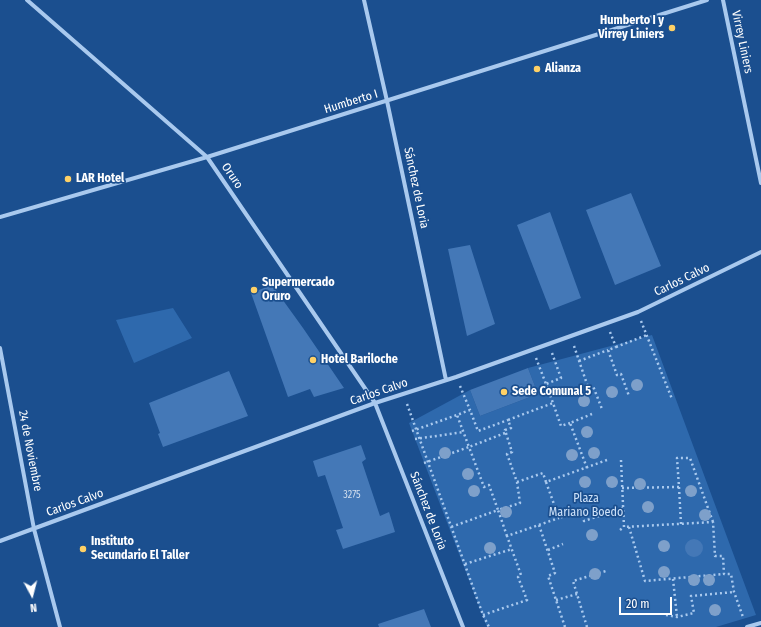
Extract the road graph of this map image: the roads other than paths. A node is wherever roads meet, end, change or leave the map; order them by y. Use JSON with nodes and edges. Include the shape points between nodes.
{"nodes":[{"id":1,"x":26,"y":0,"type":"edge"},
{"id":2,"x":364,"y":0,"type":"edge"},
{"id":3,"x":707,"y":0,"type":"edge"},
{"id":4,"x":723,"y":0,"type":"edge"},
{"id":5,"x":387,"y":101,"type":"junction"},
{"id":6,"x":207,"y":157,"type":"junction"},
{"id":7,"x":761,"y":183,"type":"edge"},
{"id":8,"x":0,"y":217,"type":"edge"},
{"id":9,"x":761,"y":252,"type":"edge"},
{"id":10,"x":0,"y":348,"type":"edge"},
{"id":11,"x":446,"y":380,"type":"junction"},
{"id":12,"x":375,"y":403,"type":"junction"},
{"id":13,"x":34,"y":529,"type":"junction"},
{"id":14,"x":0,"y":541,"type":"edge"},
{"id":15,"x":761,"y":623,"type":"edge"},
{"id":16,"x":60,"y":627,"type":"edge"},
{"id":17,"x":462,"y":627,"type":"edge"},
{"id":18,"x":746,"y":627,"type":"edge"}],
"edges":[{"from":1,"to":6,"type":"street","name":"Oruro"},
{"from":2,"to":5,"type":"street","name":"Sánchez de Loria"},
{"from":3,"to":5,"type":"street","name":"Humberto I"},
{"from":4,"to":7,"type":"street","name":"Virrey Liniers"},
{"from":5,"to":6,"type":"street","name":"Humberto I"},
{"from":5,"to":11,"type":"street","name":"Sánchez de Loria"},
{"from":6,"to":8,"type":"street","name":"Humberto I"},
{"from":6,"to":12,"type":"street","name":"Oruro"},
{"from":9,"to":11,"type":"street","name":"Carlos Calvo","via":[[638,312]]},
{"from":10,"to":13,"type":"street","name":"24 de Noviembre"},
{"from":11,"to":12,"type":"street","name":"Carlos Calvo"},
{"from":12,"to":13,"type":"street","name":"Carlos Calvo"},
{"from":12,"to":17,"type":"street","name":"Sánchez de Loria"},
{"from":13,"to":14,"type":"street","name":"Carlos Calvo"},
{"from":13,"to":16,"type":"street","name":"24 de Noviembre"},
{"from":15,"to":18,"type":"street"}]}
